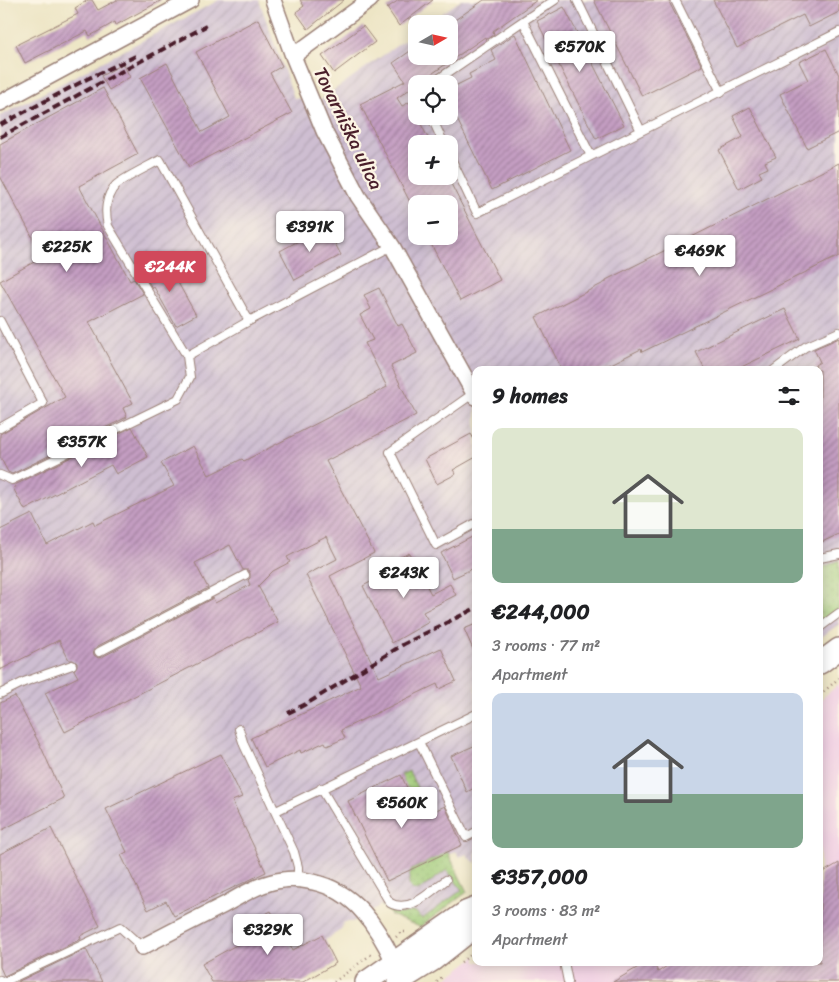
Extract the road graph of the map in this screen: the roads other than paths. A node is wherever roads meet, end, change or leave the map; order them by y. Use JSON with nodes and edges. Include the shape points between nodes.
{"nodes":[{"id":1,"x":191,"y":0,"type":"edge"},
{"id":2,"x":370,"y":0,"type":"edge"},
{"id":3,"x":555,"y":0,"type":"edge"},
{"id":4,"x":577,"y":0,"type":"edge"},
{"id":5,"x":675,"y":0,"type":"edge"},
{"id":6,"x":277,"y":2,"type":"edge"},
{"id":7,"x":523,"y":21,"type":"junction"},
{"id":8,"x":839,"y":32,"type":"edge"},
{"id":9,"x":292,"y":56,"type":"junction"},
{"id":10,"x":444,"y":75,"type":"edge"},
{"id":11,"x":720,"y":92,"type":"junction"},
{"id":12,"x":0,"y":103,"type":"edge"},
{"id":13,"x":641,"y":131,"type":"junction"},
{"id":14,"x":592,"y":156,"type":"junction"},
{"id":15,"x":458,"y":173,"type":"edge"},
{"id":16,"x":392,"y":246,"type":"junction"},
{"id":17,"x":0,"y":320,"type":"edge"},
{"id":18,"x":249,"y":321,"type":"junction"},
{"id":19,"x":839,"y":332,"type":"edge"},
{"id":20,"x":187,"y":356,"type":"junction"},
{"id":21,"x":780,"y":366,"type":"edge"},
{"id":22,"x":472,"y":390,"type":"edge"},
{"id":23,"x":472,"y":397,"type":"edge"},
{"id":24,"x":0,"y":428,"type":"edge"},
{"id":25,"x":0,"y":475,"type":"edge"},
{"id":26,"x":472,"y":525,"type":"edge"},
{"id":27,"x":839,"y":554,"type":"edge"},
{"id":28,"x":823,"y":557,"type":"edge"},
{"id":29,"x":245,"y":575,"type":"dead end"},
{"id":30,"x":839,"y":613,"type":"edge"},
{"id":31,"x":823,"y":625,"type":"edge"},
{"id":32,"x":839,"y":648,"type":"edge"},
{"id":33,"x":99,"y":652,"type":"dead end"},
{"id":34,"x":823,"y":661,"type":"edge"},
{"id":35,"x":72,"y":665,"type":"dead end"},
{"id":36,"x":0,"y":694,"type":"edge"},
{"id":37,"x":472,"y":716,"type":"edge"},
{"id":38,"x":239,"y":729,"type":"dead end"},
{"id":39,"x":419,"y":742,"type":"junction"},
{"id":40,"x":321,"y":788,"type":"junction"},
{"id":41,"x":276,"y":811,"type":"junction"},
{"id":42,"x":472,"y":834,"type":"edge"},
{"id":43,"x":298,"y":879,"type":"junction"},
{"id":44,"x":446,"y":880,"type":"dead end"},
{"id":45,"x":472,"y":910,"type":"edge"},
{"id":46,"x":472,"y":929,"type":"edge"},
{"id":47,"x":142,"y":947,"type":"joint"},
{"id":48,"x":565,"y":966,"type":"edge"},
{"id":49,"x":400,"y":978,"type":"edge"},
{"id":50,"x":0,"y":980,"type":"edge"},
{"id":51,"x":366,"y":982,"type":"edge"},
{"id":52,"x":568,"y":982,"type":"edge"}],
"edges":[{"from":1,"to":12,"type":"street"},
{"from":2,"to":9,"type":"street"},
{"from":3,"to":7,"type":"lane"},
{"from":4,"to":13,"type":"lane"},
{"from":5,"to":11,"type":"lane"},
{"from":6,"to":9,"type":"street","name":"Tovarniška ulica"},
{"from":7,"to":10,"type":"lane"},
{"from":7,"to":14,"type":"lane"},
{"from":8,"to":11,"type":"lane"},
{"from":9,"to":16,"type":"street","name":"Tovarniška ulica","via":[[324,131],[358,196]]},
{"from":11,"to":13,"type":"lane"},
{"from":13,"to":14,"type":"lane"},
{"from":14,"to":15,"type":"lane","via":[[477,213]]},
{"from":16,"to":18,"type":"lane"},
{"from":16,"to":22,"type":"street","name":"Tovarniška ulica"},
{"from":17,"to":24,"type":"lane","via":[[43,403]]},
{"from":18,"to":20,"type":"lane"},
{"from":18,"to":20,"type":"lane","via":[[160,160],[115,186],[105,214],[108,226]]},
{"from":19,"to":21,"type":"lane","via":[[805,347]]},
{"from":20,"to":25,"type":"lane","via":[[190,377],[178,399],[12,480]]},
{"from":23,"to":26,"type":"lane","via":[[390,452],[436,544]]},
{"from":27,"to":28,"type":"lane"},
{"from":29,"to":33,"type":"lane"},
{"from":30,"to":31,"type":"lane"},
{"from":32,"to":34,"type":"main road"},
{"from":35,"to":36,"type":"lane"},
{"from":37,"to":39,"type":"lane"},
{"from":38,"to":41,"type":"lane"},
{"from":39,"to":40,"type":"lane"},
{"from":39,"to":42,"type":"lane","via":[[466,837]]},
{"from":40,"to":41,"type":"lane"},
{"from":40,"to":44,"type":"lane","via":[[390,903],[400,906],[412,904]]},
{"from":41,"to":43,"type":"lane","via":[[294,852]]},
{"from":43,"to":47,"type":"street","via":[[261,886]]},
{"from":43,"to":49,"type":"street","via":[[328,887],[363,910],[379,933]]},
{"from":45,"to":49,"type":"main road"},
{"from":46,"to":49,"type":"main road","via":[[433,960]]},
{"from":47,"to":50,"type":"lane","via":[[120,927],[4,982]]},
{"from":48,"to":52,"type":"lane"},
{"from":49,"to":51,"type":"main road"}]}
